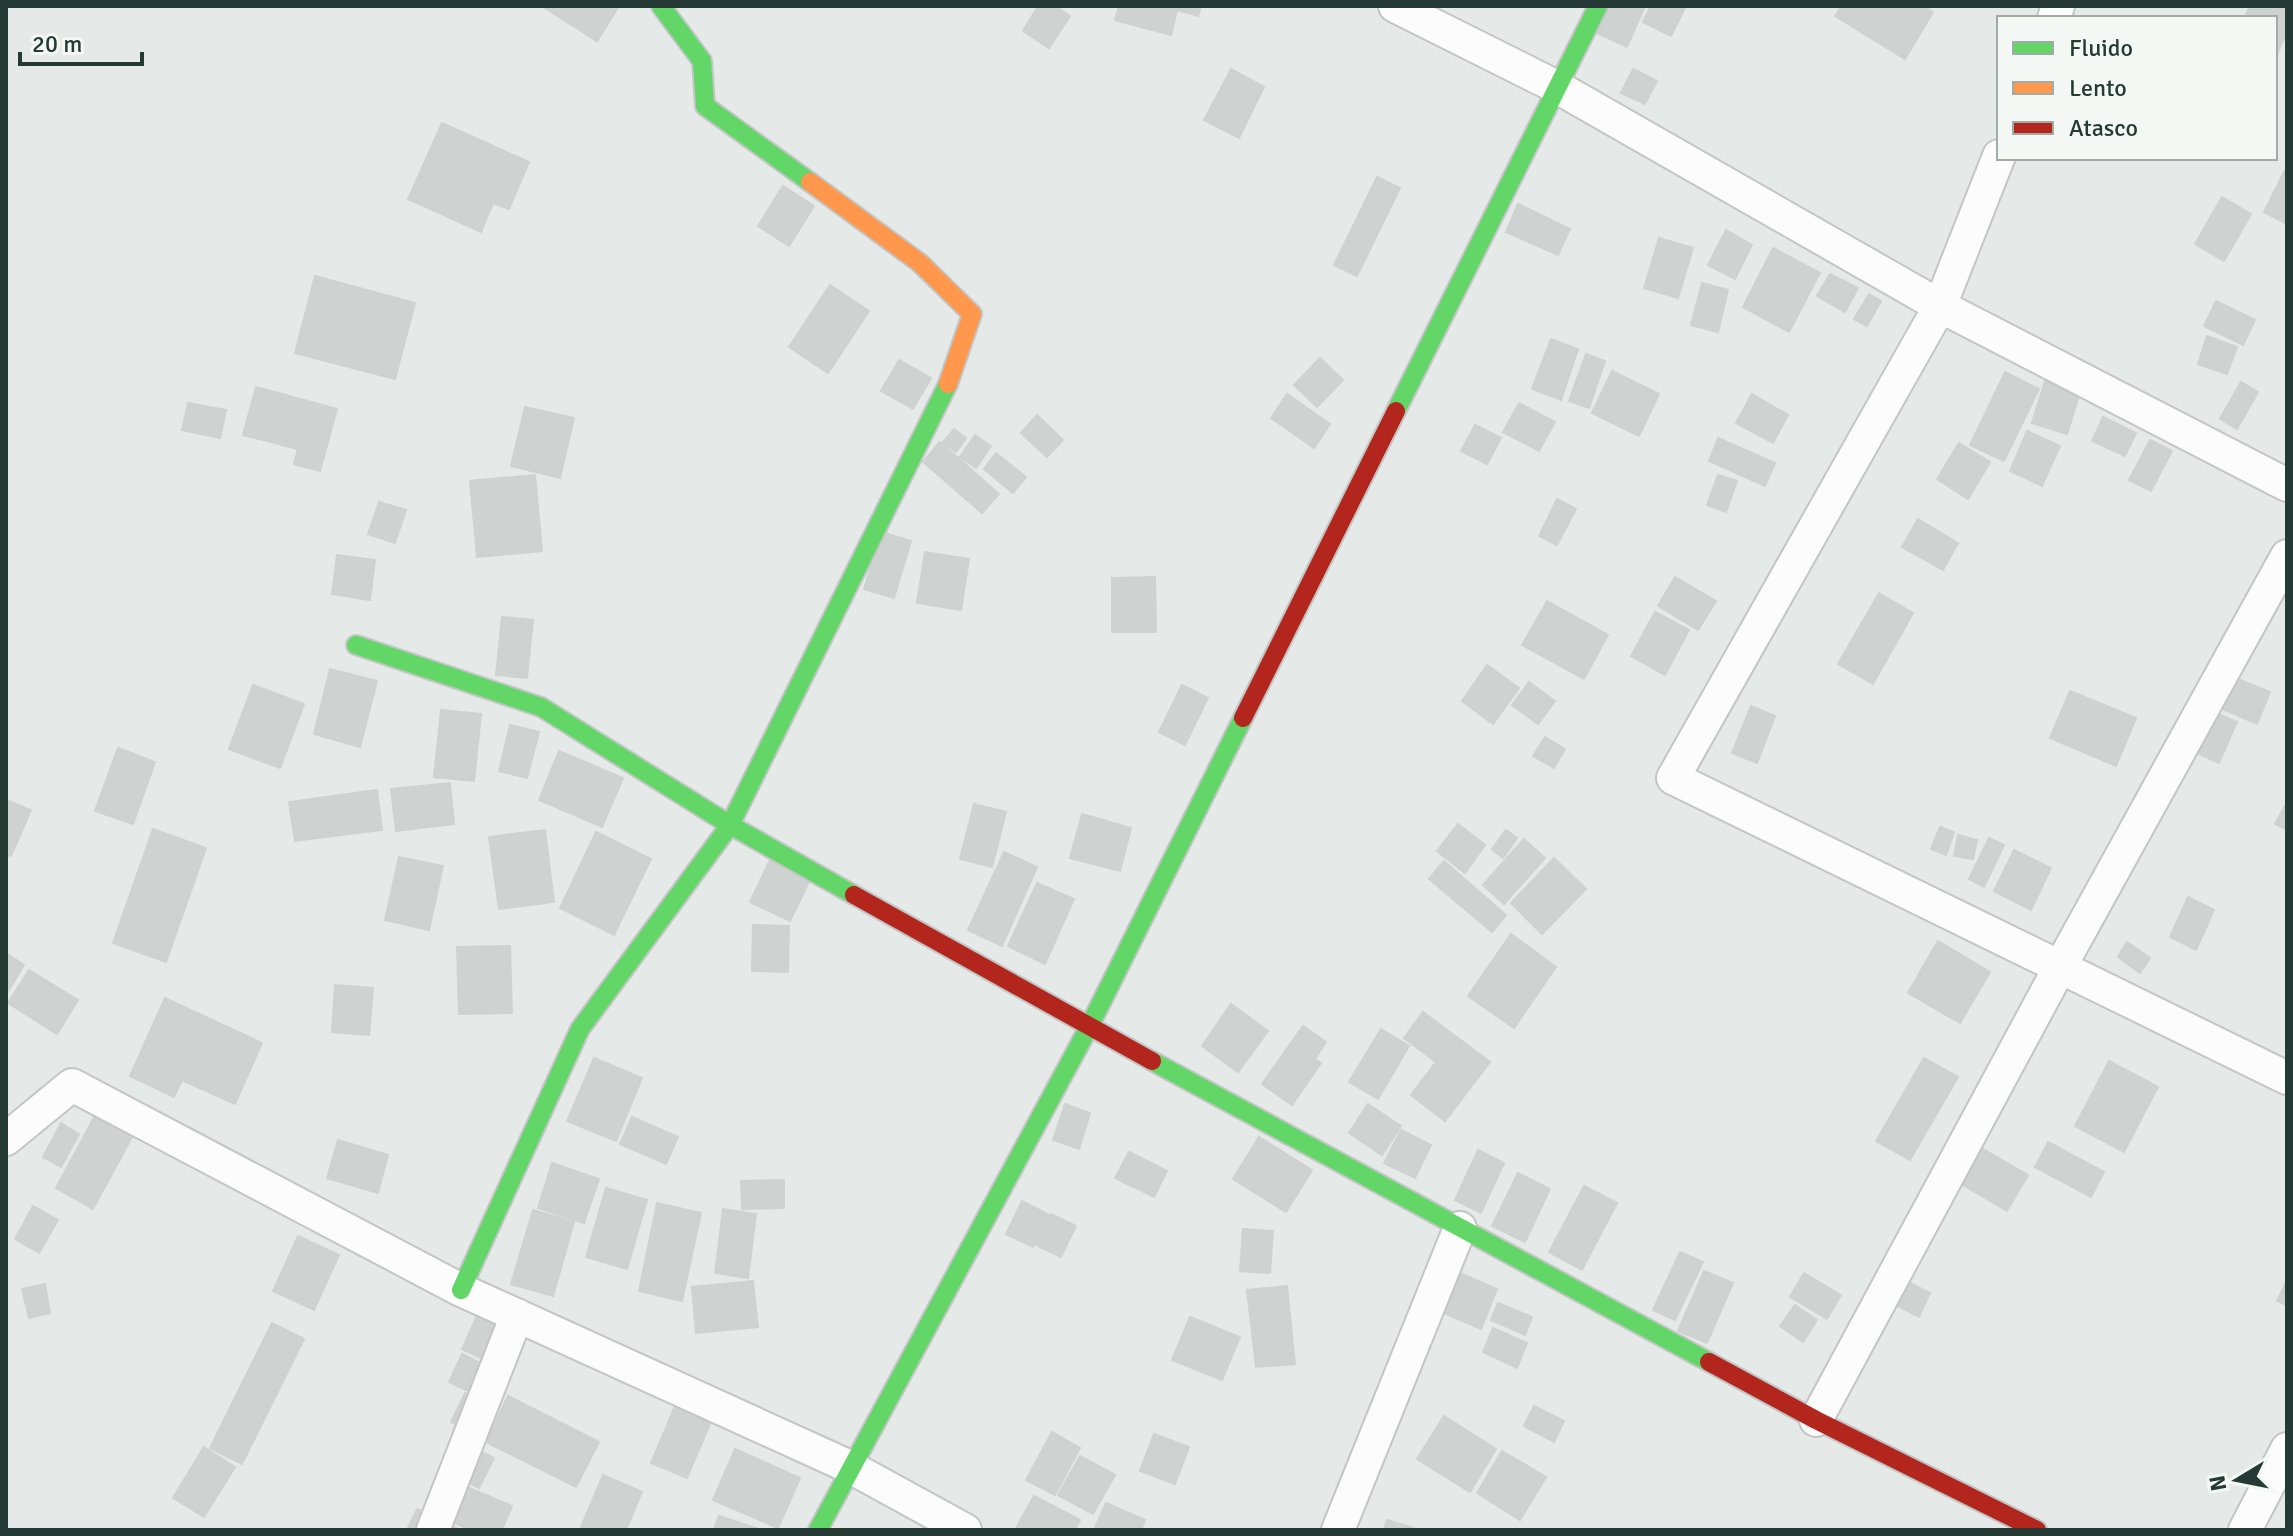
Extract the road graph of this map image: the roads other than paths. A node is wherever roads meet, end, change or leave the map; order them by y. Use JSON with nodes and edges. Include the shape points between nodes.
{"nodes":[{"id":1,"x":661,"y":6,"type":"edge"},
{"id":2,"x":1395,"y":6,"type":"edge"},
{"id":3,"x":1598,"y":6,"type":"edge"},
{"id":4,"x":1557,"y":87,"type":"junction"},
{"id":5,"x":1997,"y":160,"type":"edge"},
{"id":6,"x":1940,"y":306,"type":"junction"},
{"id":7,"x":2287,"y":485,"type":"edge"},
{"id":8,"x":2287,"y":556,"type":"edge"},
{"id":9,"x":356,"y":645,"type":"dead end"},
{"id":10,"x":730,"y":825,"type":"junction"},
{"id":11,"x":2060,"y":967,"type":"junction"},
{"id":12,"x":1089,"y":1027,"type":"junction"},
{"id":13,"x":2287,"y":1078,"type":"edge"},
{"id":14,"x":6,"y":1139,"type":"edge"},
{"id":15,"x":1460,"y":1228,"type":"junction"},
{"id":16,"x":461,"y":1290,"type":"junction"},
{"id":17,"x":517,"y":1315,"type":"junction"},
{"id":18,"x":1816,"y":1420,"type":"junction"},
{"id":19,"x":2287,"y":1449,"type":"edge"},
{"id":20,"x":850,"y":1467,"type":"junction"},
{"id":21,"x":433,"y":1530,"type":"edge"},
{"id":22,"x":818,"y":1530,"type":"edge"},
{"id":23,"x":965,"y":1530,"type":"edge"},
{"id":24,"x":1338,"y":1530,"type":"edge"},
{"id":25,"x":2037,"y":1530,"type":"edge"},
{"id":26,"x":2245,"y":1530,"type":"edge"}],
"edges":[{"from":1,"to":10,"type":"street","via":[[702,61],[705,106],[920,263],[972,314],[953,373]]},
{"from":2,"to":4,"type":"street"},
{"from":3,"to":4,"type":"street"},
{"from":4,"to":6,"type":"street"},
{"from":4,"to":12,"type":"street"},
{"from":5,"to":6,"type":"street"},
{"from":6,"to":7,"type":"street"},
{"from":6,"to":11,"type":"street","via":[[1673,778]]},
{"from":8,"to":11,"type":"street"},
{"from":9,"to":10,"type":"street","via":[[541,707]]},
{"from":10,"to":12,"type":"street"},
{"from":10,"to":16,"type":"street","via":[[580,1029]]},
{"from":11,"to":13,"type":"street"},
{"from":11,"to":18,"type":"street"},
{"from":12,"to":15,"type":"street"},
{"from":12,"to":20,"type":"street"},
{"from":14,"to":16,"type":"street","via":[[72,1085]]},
{"from":15,"to":18,"type":"street"},
{"from":15,"to":24,"type":"street"},
{"from":16,"to":17,"type":"street"},
{"from":17,"to":20,"type":"street"},
{"from":17,"to":21,"type":"street"},
{"from":18,"to":25,"type":"street"},
{"from":19,"to":26,"type":"street"},
{"from":20,"to":22,"type":"street"},
{"from":20,"to":23,"type":"street"}]}
